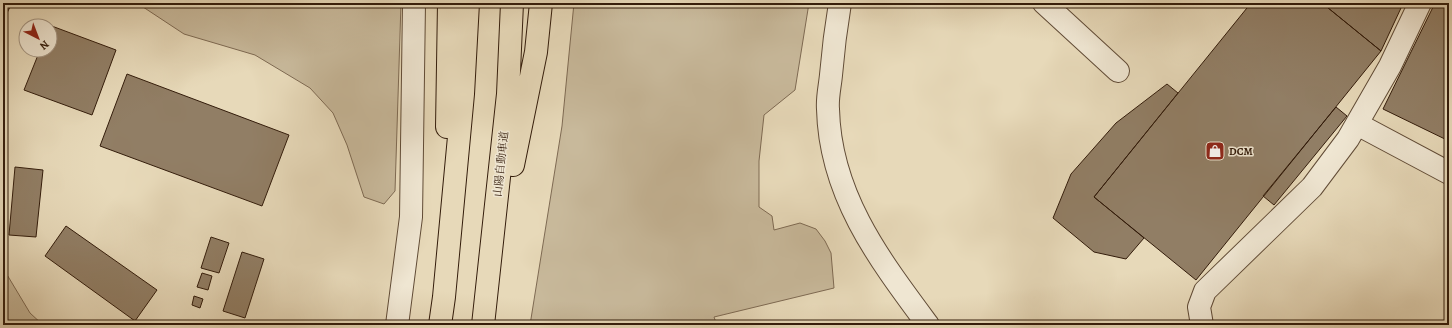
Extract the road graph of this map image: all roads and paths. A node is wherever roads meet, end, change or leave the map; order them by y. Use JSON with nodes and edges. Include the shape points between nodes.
{"nodes":[{"id":1,"x":414,"y":3,"type":"edge"},
{"id":2,"x":449,"y":3,"type":"edge"},
{"id":3,"x":468,"y":3,"type":"edge"},
{"id":4,"x":512,"y":3,"type":"edge"},
{"id":5,"x":541,"y":3,"type":"edge"},
{"id":6,"x":840,"y":3,"type":"edge"},
{"id":7,"x":1044,"y":3,"type":"edge"},
{"id":8,"x":1420,"y":3,"type":"edge"},
{"id":9,"x":1118,"y":71,"type":"dead end"},
{"id":10,"x":1357,"y":124,"type":"junction"},
{"id":11,"x":1449,"y":173,"type":"edge"},
{"id":12,"x":444,"y":297,"type":"junction"},
{"id":13,"x":486,"y":301,"type":"junction"},
{"id":14,"x":397,"y":325,"type":"edge"},
{"id":15,"x":440,"y":325,"type":"edge"},
{"id":16,"x":483,"y":325,"type":"edge"},
{"id":17,"x":928,"y":325,"type":"edge"},
{"id":18,"x":1202,"y":325,"type":"edge"}],
"edges":[{"from":1,"to":14,"type":"street","via":[[411,217]]},
{"from":2,"to":12,"type":"highway"},
{"from":3,"to":12,"type":"highway","via":[[463,94]]},
{"from":4,"to":13,"type":"highway","name":"山陽自動車道","via":[[508,94]]},
{"from":5,"to":13,"type":"highway","via":[[536,52]]},
{"from":6,"to":17,"type":"street","via":[[828,108],[832,154],[847,198],[862,230],[889,273]]},
{"from":7,"to":9,"type":"street"},
{"from":8,"to":10,"type":"street","via":[[1390,66]]},
{"from":10,"to":11,"type":"street"},
{"from":10,"to":18,"type":"street","via":[[1312,187],[1205,291],[1199,306]]},
{"from":12,"to":15,"type":"highway"},
{"from":13,"to":16,"type":"highway","name":"山陽自動車道"}]}
